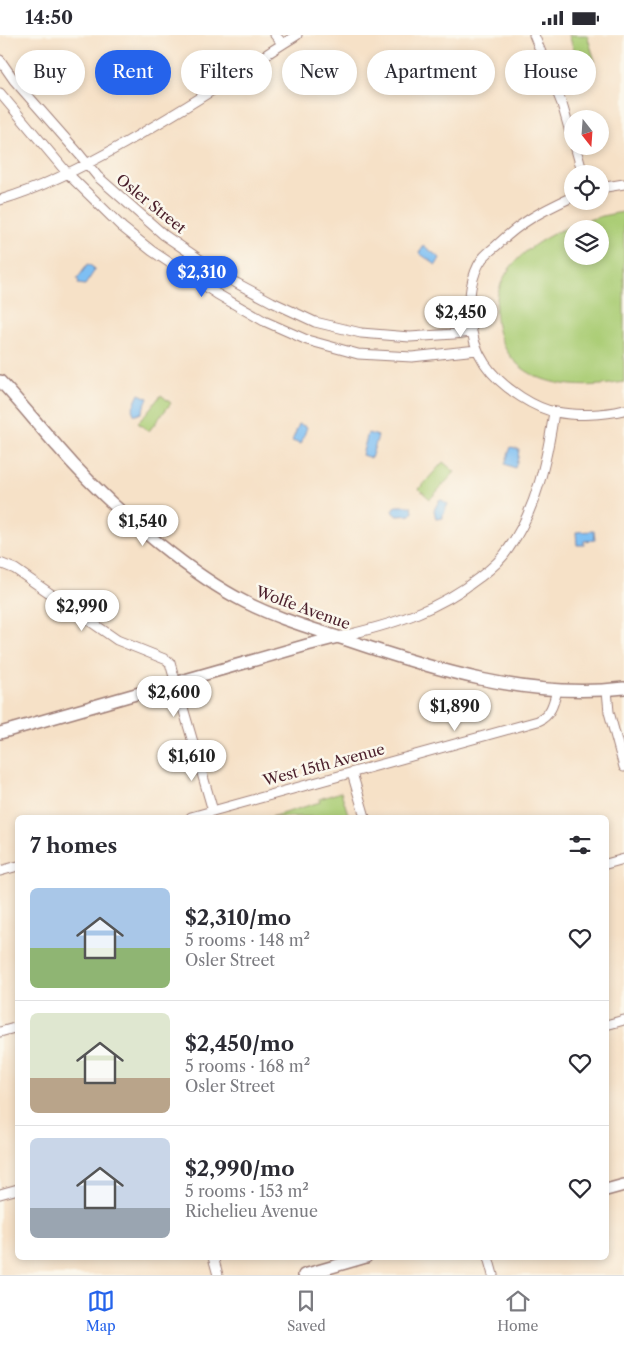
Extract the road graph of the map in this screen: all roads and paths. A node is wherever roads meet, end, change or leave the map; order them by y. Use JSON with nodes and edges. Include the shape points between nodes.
{"nodes":[{"id":1,"x":274,"y":35,"type":"edge"},
{"id":2,"x":297,"y":35,"type":"edge"},
{"id":3,"x":534,"y":35,"type":"edge"},
{"id":4,"x":282,"y":43,"type":"junction"},
{"id":5,"x":0,"y":60,"type":"edge"},
{"id":6,"x":0,"y":93,"type":"edge"},
{"id":7,"x":564,"y":111,"type":"edge"},
{"id":8,"x":88,"y":165,"type":"junction"},
{"id":9,"x":68,"y":174,"type":"junction"},
{"id":10,"x":624,"y":184,"type":"edge"},
{"id":11,"x":609,"y":186,"type":"edge"},
{"id":12,"x":0,"y":200,"type":"edge"},
{"id":13,"x":564,"y":201,"type":"edge"},
{"id":14,"x":471,"y":332,"type":"junction"},
{"id":15,"x":477,"y":350,"type":"junction"},
{"id":16,"x":0,"y":381,"type":"edge"},
{"id":17,"x":624,"y":410,"type":"edge"},
{"id":18,"x":554,"y":412,"type":"junction"},
{"id":19,"x":0,"y":563,"type":"edge"},
{"id":20,"x":338,"y":637,"type":"junction"},
{"id":21,"x":177,"y":683,"type":"junction"},
{"id":22,"x":624,"y":688,"type":"edge"},
{"id":23,"x":557,"y":690,"type":"junction"},
{"id":24,"x":607,"y":690,"type":"junction"},
{"id":25,"x":0,"y":733,"type":"edge"},
{"id":26,"x":624,"y":767,"type":"edge"},
{"id":27,"x":352,"y":773,"type":"junction"},
{"id":28,"x":213,"y":811,"type":"junction"},
{"id":29,"x":198,"y":815,"type":"edge"},
{"id":30,"x":364,"y":815,"type":"edge"},
{"id":31,"x":624,"y":859,"type":"edge"},
{"id":32,"x":609,"y":862,"type":"edge"},
{"id":33,"x":15,"y":867,"type":"edge"},
{"id":34,"x":0,"y":871,"type":"edge"},
{"id":35,"x":624,"y":1020,"type":"edge"},
{"id":36,"x":609,"y":1024,"type":"edge"},
{"id":37,"x":15,"y":1028,"type":"edge"},
{"id":38,"x":0,"y":1032,"type":"edge"},
{"id":39,"x":624,"y":1185,"type":"edge"},
{"id":40,"x":609,"y":1189,"type":"edge"},
{"id":41,"x":15,"y":1190,"type":"edge"},
{"id":42,"x":0,"y":1194,"type":"edge"},
{"id":43,"x":214,"y":1260,"type":"edge"},
{"id":44,"x":356,"y":1260,"type":"edge"},
{"id":45,"x":489,"y":1260,"type":"edge"},
{"id":46,"x":218,"y":1275,"type":"edge"},
{"id":47,"x":304,"y":1275,"type":"edge"},
{"id":48,"x":492,"y":1275,"type":"edge"}],
"edges":[{"from":1,"to":4,"type":"street"},
{"from":2,"to":4,"type":"street"},
{"from":3,"to":7,"type":"street"},
{"from":4,"to":8,"type":"street"},
{"from":5,"to":8,"type":"street","name":"Osler Street"},
{"from":6,"to":9,"type":"street"},
{"from":8,"to":9,"type":"street"},
{"from":8,"to":14,"type":"street","name":"Osler Street","via":[[113,192],[164,235],[227,278],[315,322],[361,333],[410,337]]},
{"from":9,"to":12,"type":"street"},
{"from":9,"to":15,"type":"street","via":[[122,227],[152,251],[264,321],[307,340],[358,354],[412,357]]},
{"from":10,"to":11,"type":"street"},
{"from":13,"to":14,"type":"street","via":[[511,232],[482,259],[472,280]]},
{"from":14,"to":15,"type":"street"},
{"from":15,"to":18,"type":"street","via":[[489,371],[507,388],[536,406]]},
{"from":16,"to":20,"type":"street","name":"Wolfe Avenue","via":[[92,484],[166,549],[243,601]]},
{"from":17,"to":18,"type":"street","via":[[613,413]]},
{"from":18,"to":20,"type":"street","via":[[544,467],[527,516],[509,549],[490,569],[442,603],[382,627]]},
{"from":19,"to":21,"type":"street","via":[[15,569],[117,640],[167,660]]},
{"from":20,"to":21,"type":"street"},
{"from":20,"to":23,"type":"street","name":"Wolfe Avenue","via":[[465,676]]},
{"from":21,"to":25,"type":"street"},
{"from":21,"to":28,"type":"street"},
{"from":22,"to":24,"type":"street"},
{"from":23,"to":24,"type":"street"},
{"from":23,"to":27,"type":"street","name":"West 15th Avenue","via":[[551,709],[538,721]]},
{"from":24,"to":26,"type":"street","via":[[609,712]]},
{"from":27,"to":28,"type":"street","name":"West 15th Avenue"},
{"from":27,"to":30,"type":"street"},
{"from":28,"to":29,"type":"street","name":"West 15th Avenue"},
{"from":31,"to":32,"type":"street"},
{"from":33,"to":34,"type":"street"},
{"from":35,"to":36,"type":"street"},
{"from":37,"to":38,"type":"street"},
{"from":39,"to":40,"type":"street"},
{"from":41,"to":42,"type":"street"},
{"from":43,"to":46,"type":"street"},
{"from":44,"to":47,"type":"street"},
{"from":45,"to":48,"type":"street"}]}
